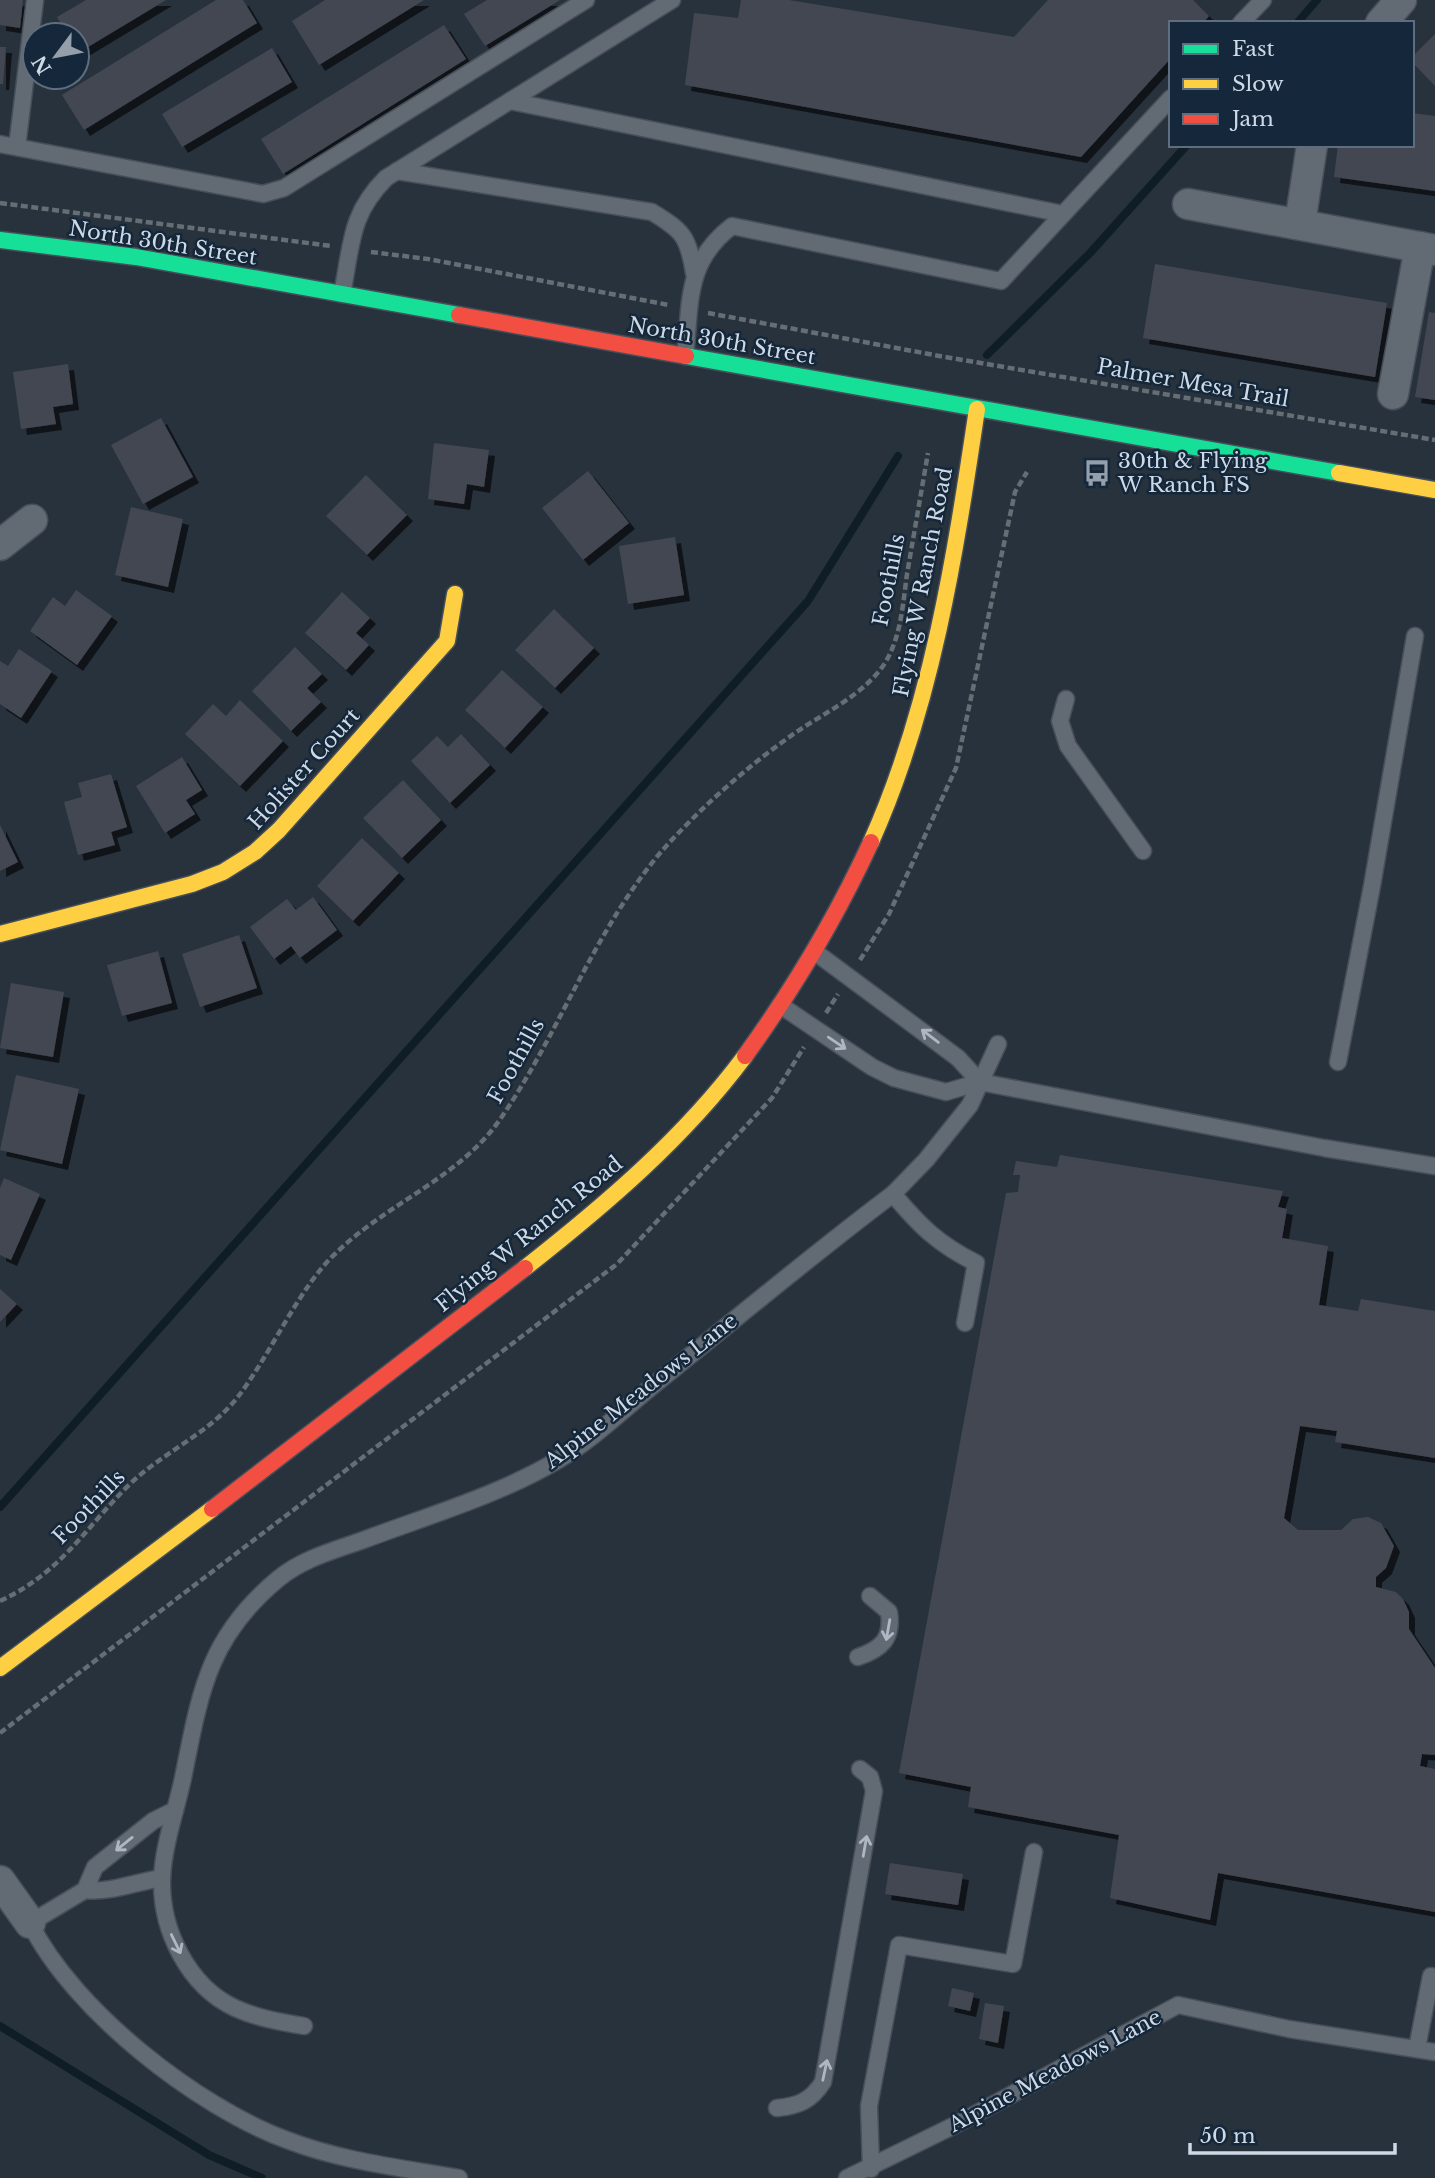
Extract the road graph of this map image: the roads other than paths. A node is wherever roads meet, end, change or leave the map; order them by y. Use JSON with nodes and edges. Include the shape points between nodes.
{"nodes":[{"id":1,"x":35,"y":0,"type":"edge"},
{"id":2,"x":586,"y":0,"type":"edge"},
{"id":3,"x":672,"y":0,"type":"edge"},
{"id":4,"x":1262,"y":0,"type":"edge"},
{"id":5,"x":1401,"y":0,"type":"edge"},
{"id":6,"x":1243,"y":21,"type":"edge"},
{"id":7,"x":1383,"y":21,"type":"edge"},
{"id":8,"x":1169,"y":100,"type":"edge"},
{"id":9,"x":510,"y":101,"type":"junction"},
{"id":10,"x":0,"y":144,"type":"edge"},
{"id":11,"x":18,"y":147,"type":"junction"},
{"id":12,"x":1312,"y":147,"type":"edge"},
{"id":13,"x":397,"y":171,"type":"junction"},
{"id":14,"x":1188,"y":204,"type":"dead end"},
{"id":15,"x":1063,"y":214,"type":"junction"},
{"id":16,"x":1300,"y":223,"type":"junction"},
{"id":17,"x":0,"y":240,"type":"edge"},
{"id":18,"x":1428,"y":248,"type":"edge"},
{"id":19,"x":694,"y":272,"type":"junction"},
{"id":20,"x":342,"y":294,"type":"junction"},
{"id":21,"x":685,"y":356,"type":"junction"},
{"id":22,"x":1393,"y":394,"type":"dead end"},
{"id":23,"x":977,"y":409,"type":"junction"},
{"id":24,"x":1435,"y":490,"type":"edge"},
{"id":25,"x":32,"y":520,"type":"dead end"},
{"id":26,"x":0,"y":545,"type":"edge"},
{"id":27,"x":455,"y":594,"type":"dead end"},
{"id":28,"x":1415,"y":636,"type":"dead end"},
{"id":29,"x":1066,"y":699,"type":"dead end"},
{"id":30,"x":1143,"y":851,"type":"dead end"},
{"id":31,"x":0,"y":934,"type":"edge"},
{"id":32,"x":814,"y":952,"type":"junction"},
{"id":33,"x":780,"y":1006,"type":"junction"},
{"id":34,"x":998,"y":1044,"type":"dead end"},
{"id":35,"x":1338,"y":1062,"type":"dead end"},
{"id":36,"x":980,"y":1082,"type":"junction"},
{"id":37,"x":1435,"y":1166,"type":"edge"},
{"id":38,"x":893,"y":1194,"type":"junction"},
{"id":39,"x":965,"y":1323,"type":"dead end"},
{"id":40,"x":870,"y":1596,"type":"dead end"},
{"id":41,"x":858,"y":1657,"type":"dead end"},
{"id":42,"x":0,"y":1668,"type":"edge"},
{"id":43,"x":860,"y":1769,"type":"dead end"},
{"id":44,"x":175,"y":1810,"type":"junction"},
{"id":45,"x":1034,"y":1852,"type":"dead end"},
{"id":46,"x":162,"y":1878,"type":"junction"},
{"id":47,"x":0,"y":1881,"type":"edge"},
{"id":48,"x":85,"y":1890,"type":"junction"},
{"id":49,"x":30,"y":1923,"type":"junction"},
{"id":50,"x":1431,"y":1976,"type":"dead end"},
{"id":51,"x":304,"y":2026,"type":"dead end"},
{"id":52,"x":1417,"y":2048,"type":"junction"},
{"id":53,"x":1435,"y":2052,"type":"edge"},
{"id":54,"x":777,"y":2108,"type":"dead end"},
{"id":55,"x":871,"y":2169,"type":"junction"},
{"id":56,"x":458,"y":2178,"type":"edge"},
{"id":57,"x":847,"y":2178,"type":"edge"}],
"edges":[{"from":1,"to":11,"type":"lane"},
{"from":2,"to":11,"type":"lane","via":[[284,187],[263,194]]},
{"from":3,"to":9,"type":"lane"},
{"from":4,"to":6,"type":"lane"},
{"from":5,"to":7,"type":"street"},
{"from":8,"to":15,"type":"lane"},
{"from":9,"to":13,"type":"lane"},
{"from":9,"to":15,"type":"lane"},
{"from":10,"to":11,"type":"lane"},
{"from":12,"to":16,"type":"street"},
{"from":13,"to":19,"type":"lane","via":[[652,212],[682,231],[691,249]]},
{"from":13,"to":20,"type":"lane","via":[[367,197],[357,216]]},
{"from":14,"to":16,"type":"street"},
{"from":15,"to":19,"type":"lane","via":[[1001,281],[732,226],[713,241]]},
{"from":16,"to":18,"type":"street"},
{"from":17,"to":20,"type":"street","name":"North 30th Street","via":[[136,257]]},
{"from":18,"to":22,"type":"street"},
{"from":19,"to":21,"type":"lane"},
{"from":20,"to":21,"type":"street","name":"North 30th Street"},
{"from":21,"to":23,"type":"street","name":"North 30th Street"},
{"from":23,"to":24,"type":"street","name":"North 30th Street"},
{"from":23,"to":32,"type":"street","name":"Flying W Ranch Road","via":[[936,648],[913,734],[877,830]]},
{"from":25,"to":26,"type":"street"},
{"from":27,"to":31,"type":"street","name":"Holister Court","via":[[447,641],[255,852],[192,884]]},
{"from":28,"to":35,"type":"lane"},
{"from":29,"to":30,"type":"lane","via":[[1060,721],[1068,746]]},
{"from":32,"to":33,"type":"street","name":"Flying W Ranch Road"},
{"from":36,"to":32,"type":"lane","one_way":true,"via":[[958,1058]]},
{"from":33,"to":36,"type":"lane","one_way":true,"via":[[894,1078],[946,1092]]},
{"from":33,"to":42,"type":"street","name":"Flying W Ranch Road","via":[[703,1107],[564,1238]]},
{"from":34,"to":36,"type":"lane","name":"Alpine Meadows Lane"},
{"from":36,"to":37,"type":"lane"},
{"from":36,"to":38,"type":"lane","name":"Alpine Meadows Lane","via":[[970,1105]]},
{"from":38,"to":39,"type":"lane","via":[[924,1231],[976,1263]]},
{"from":38,"to":44,"type":"lane","name":"Alpine Meadows Lane","via":[[561,1459],[496,1491],[313,1558],[280,1577],[234,1628],[205,1677]]},
{"from":40,"to":41,"type":"lane","one_way":true,"via":[[889,1612],[891,1626],[886,1642]]},
{"from":54,"to":43,"type":"lane","one_way":true,"via":[[797,2106],[815,2095],[823,2082],[874,1791],[870,1777]]},
{"from":44,"to":46,"type":"lane","name":"Alpine Meadows Lane"},
{"from":44,"to":48,"type":"lane","one_way":true,"via":[[152,1821],[95,1867]]},
{"from":45,"to":55,"type":"lane","via":[[1013,1964],[899,1945],[869,2106]]},
{"from":46,"to":48,"type":"lane","via":[[106,1892]]},
{"from":46,"to":51,"type":"lane","name":"Alpine Meadows Lane","one_way":true,"via":[[164,1915],[174,1944],[193,1972],[232,2007]]},
{"from":47,"to":49,"type":"street"},
{"from":48,"to":49,"type":"lane"},
{"from":49,"to":56,"type":"lane","via":[[54,1962],[132,2044],[232,2114],[287,2140],[368,2162]]},
{"from":50,"to":52,"type":"lane"},
{"from":52,"to":53,"type":"lane","name":"Alpine Meadows Lane"},
{"from":52,"to":55,"type":"lane","name":"Alpine Meadows Lane","via":[[1289,2029],[1178,2005]]},
{"from":55,"to":57,"type":"lane","name":"Alpine Meadows Lane"}]}
